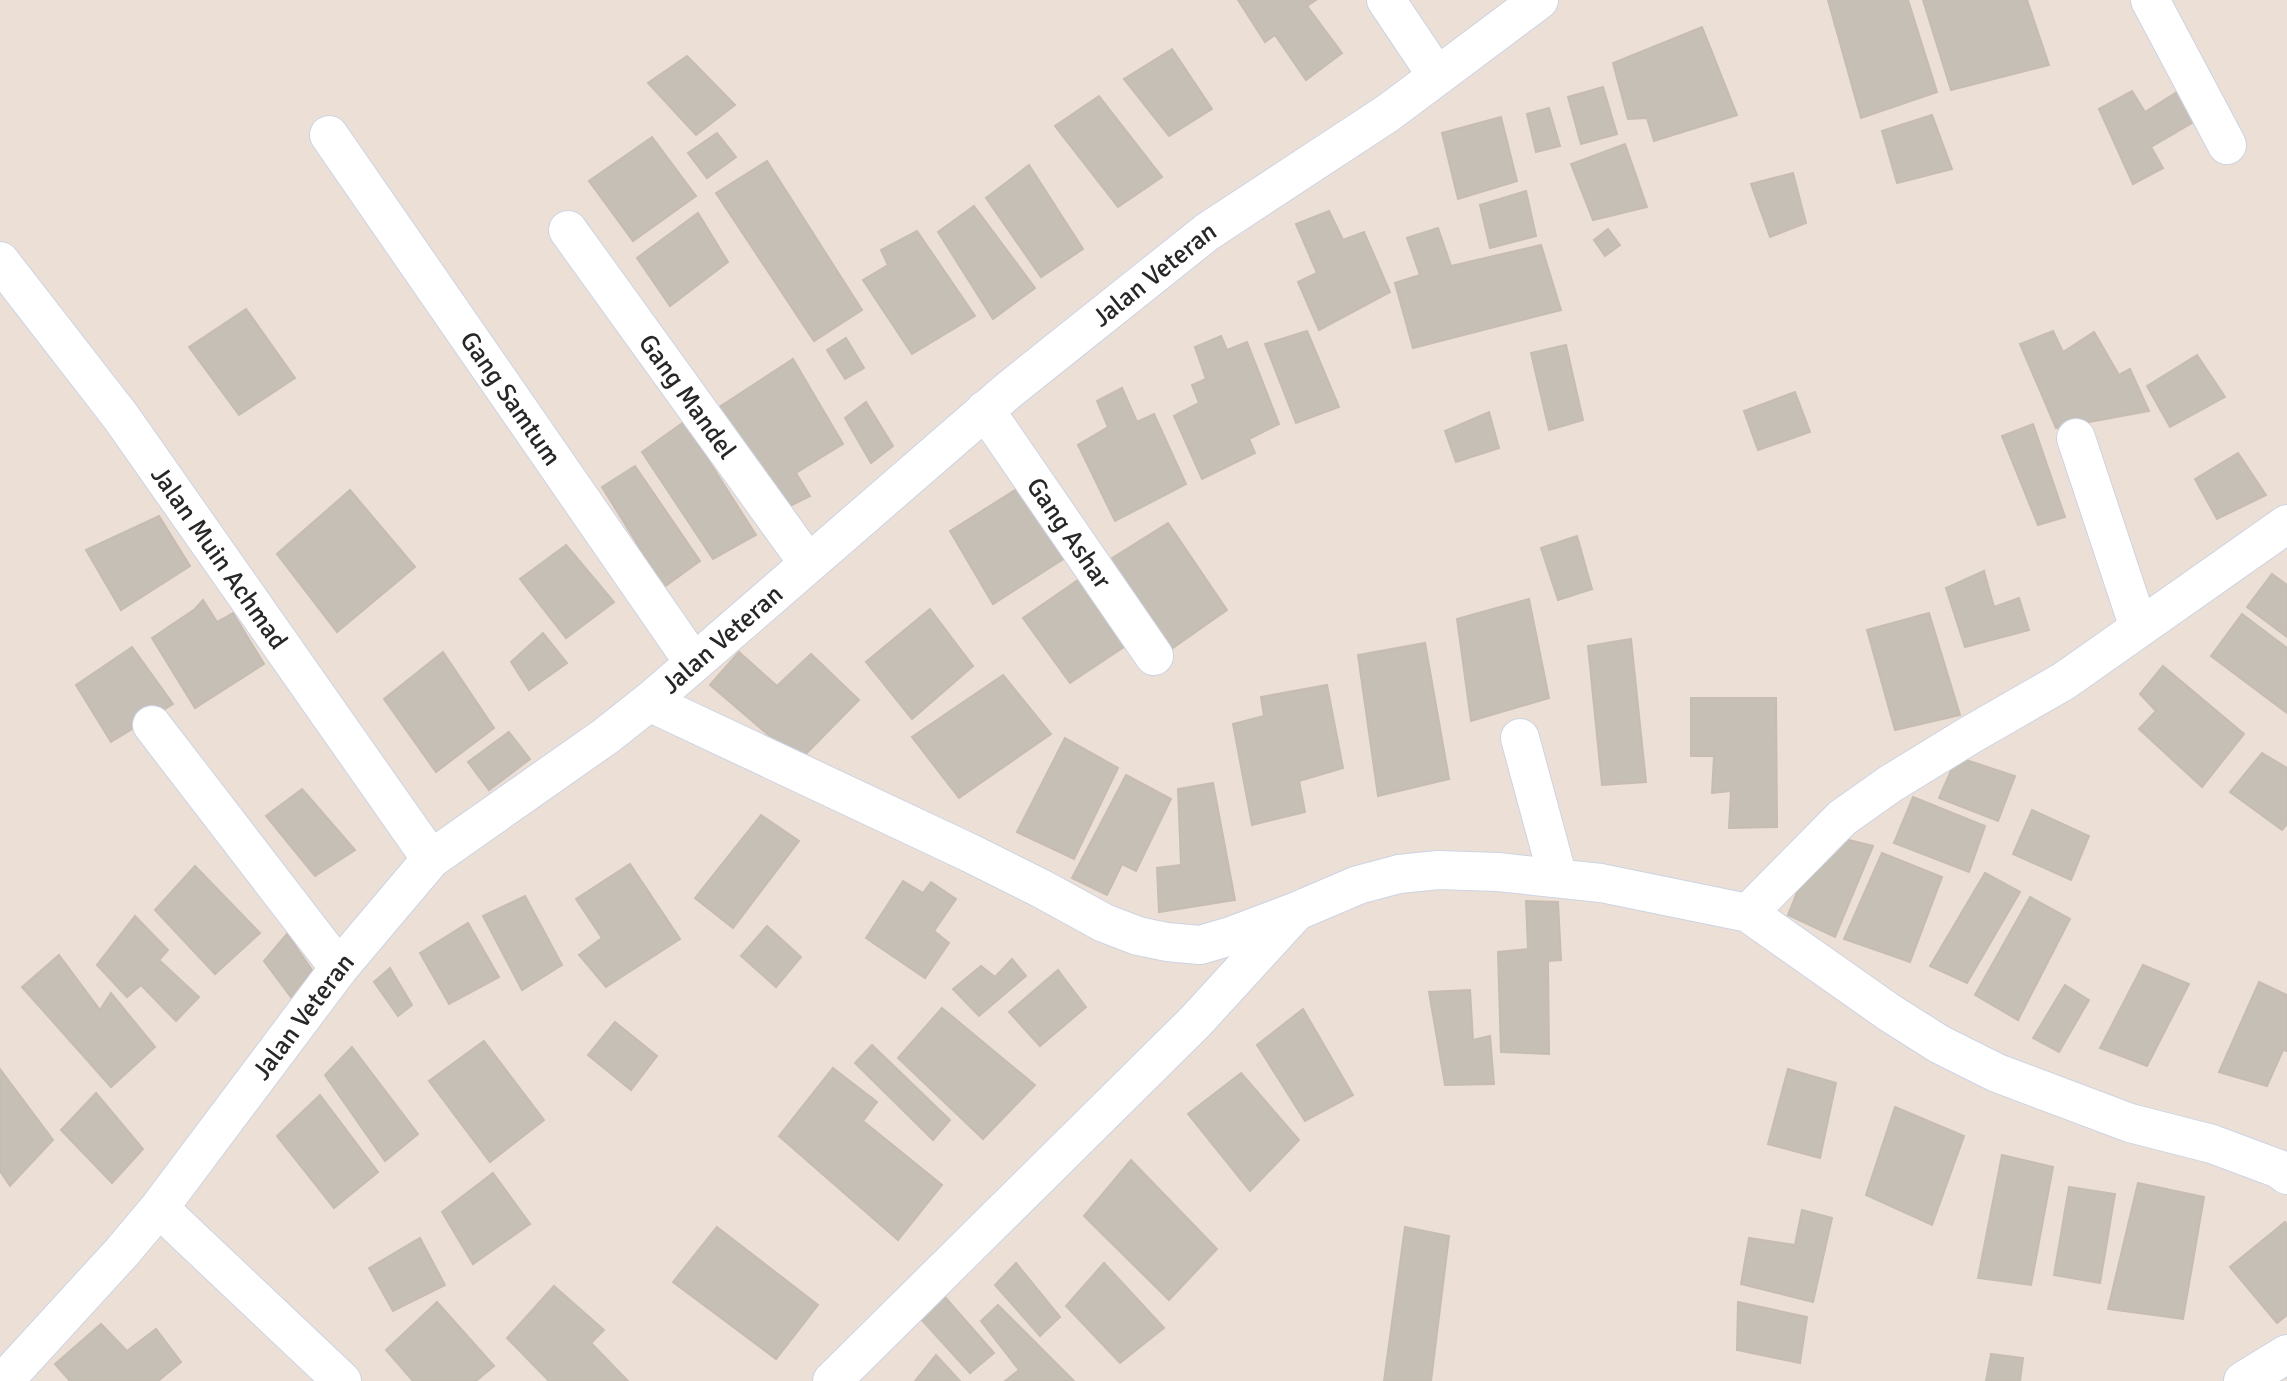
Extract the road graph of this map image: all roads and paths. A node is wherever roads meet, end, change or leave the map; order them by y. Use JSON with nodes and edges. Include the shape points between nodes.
{"nodes":[{"id":1,"x":1385,"y":0,"type":"edge"},
{"id":2,"x":1539,"y":0,"type":"edge"},
{"id":3,"x":2150,"y":0,"type":"edge"},
{"id":4,"x":1437,"y":76,"type":"junction"},
{"id":5,"x":329,"y":135,"type":"dead end"},
{"id":6,"x":2227,"y":145,"type":"dead end"},
{"id":7,"x":568,"y":230,"type":"dead end"},
{"id":8,"x":0,"y":261,"type":"edge"},
{"id":9,"x":985,"y":410,"type":"junction"},
{"id":10,"x":2076,"y":438,"type":"dead end"},
{"id":11,"x":2287,"y":524,"type":"edge"},
{"id":12,"x":808,"y":563,"type":"junction"},
{"id":13,"x":2139,"y":628,"type":"junction"},
{"id":14,"x":1154,"y":656,"type":"dead end"},
{"id":15,"x":694,"y":663,"type":"junction"},
{"id":16,"x":649,"y":702,"type":"junction"},
{"id":17,"x":152,"y":725,"type":"dead end"},
{"id":18,"x":1520,"y":738,"type":"dead end"},
{"id":19,"x":431,"y":859,"type":"junction"},
{"id":20,"x":1558,"y":878,"type":"junction"},
{"id":21,"x":1297,"y":911,"type":"junction"},
{"id":22,"x":1748,"y":913,"type":"junction"},
{"id":23,"x":339,"y":968,"type":"junction"},
{"id":24,"x":2284,"y":1166,"type":"edge"},
{"id":25,"x":159,"y":1208,"type":"junction"},
{"id":26,"x":2287,"y":1354,"type":"edge"},
{"id":27,"x":4,"y":1381,"type":"edge"},
{"id":28,"x":342,"y":1381,"type":"edge"},
{"id":29,"x":832,"y":1381,"type":"edge"},
{"id":30,"x":2243,"y":1381,"type":"edge"}],
"edges":[{"from":1,"to":4,"type":"street"},
{"from":2,"to":4,"type":"street","name":"Jalan Veteran"},
{"from":3,"to":6,"type":"street"},
{"from":4,"to":9,"type":"street","name":"Jalan Veteran","via":[[1207,232]]},
{"from":5,"to":15,"type":"street","name":"Gang Samtum"},
{"from":7,"to":12,"type":"street","name":"Gang Mandel"},
{"from":8,"to":19,"type":"street","name":"Jalan Muin Achmad","via":[[121,417]]},
{"from":9,"to":12,"type":"street","name":"Jalan Veteran"},
{"from":9,"to":14,"type":"street","name":"Gang Ashar"},
{"from":10,"to":13,"type":"street"},
{"from":11,"to":13,"type":"street"},
{"from":12,"to":15,"type":"street","name":"Jalan Veteran"},
{"from":13,"to":22,"type":"street","via":[[2064,681],[1913,770],[1842,818]]},
{"from":15,"to":16,"type":"street","name":"Jalan Veteran"},
{"from":16,"to":19,"type":"street","name":"Jalan Veteran"},
{"from":16,"to":21,"type":"street","via":[[1138,936],[1200,944]]},
{"from":17,"to":23,"type":"street"},
{"from":18,"to":20,"type":"street"},
{"from":19,"to":23,"type":"street","name":"Jalan Veteran"},
{"from":20,"to":21,"type":"street","via":[[1438,870],[1399,874],[1358,885]]},
{"from":20,"to":22,"type":"street"},
{"from":21,"to":29,"type":"street","via":[[1195,1022]]},
{"from":22,"to":24,"type":"street","via":[[1900,1019],[1997,1073],[2130,1124]]},
{"from":23,"to":25,"type":"street","name":"Jalan Veteran"},
{"from":25,"to":27,"type":"street","name":"Jalan Veteran"},
{"from":25,"to":28,"type":"street"},
{"from":26,"to":30,"type":"street"}]}
